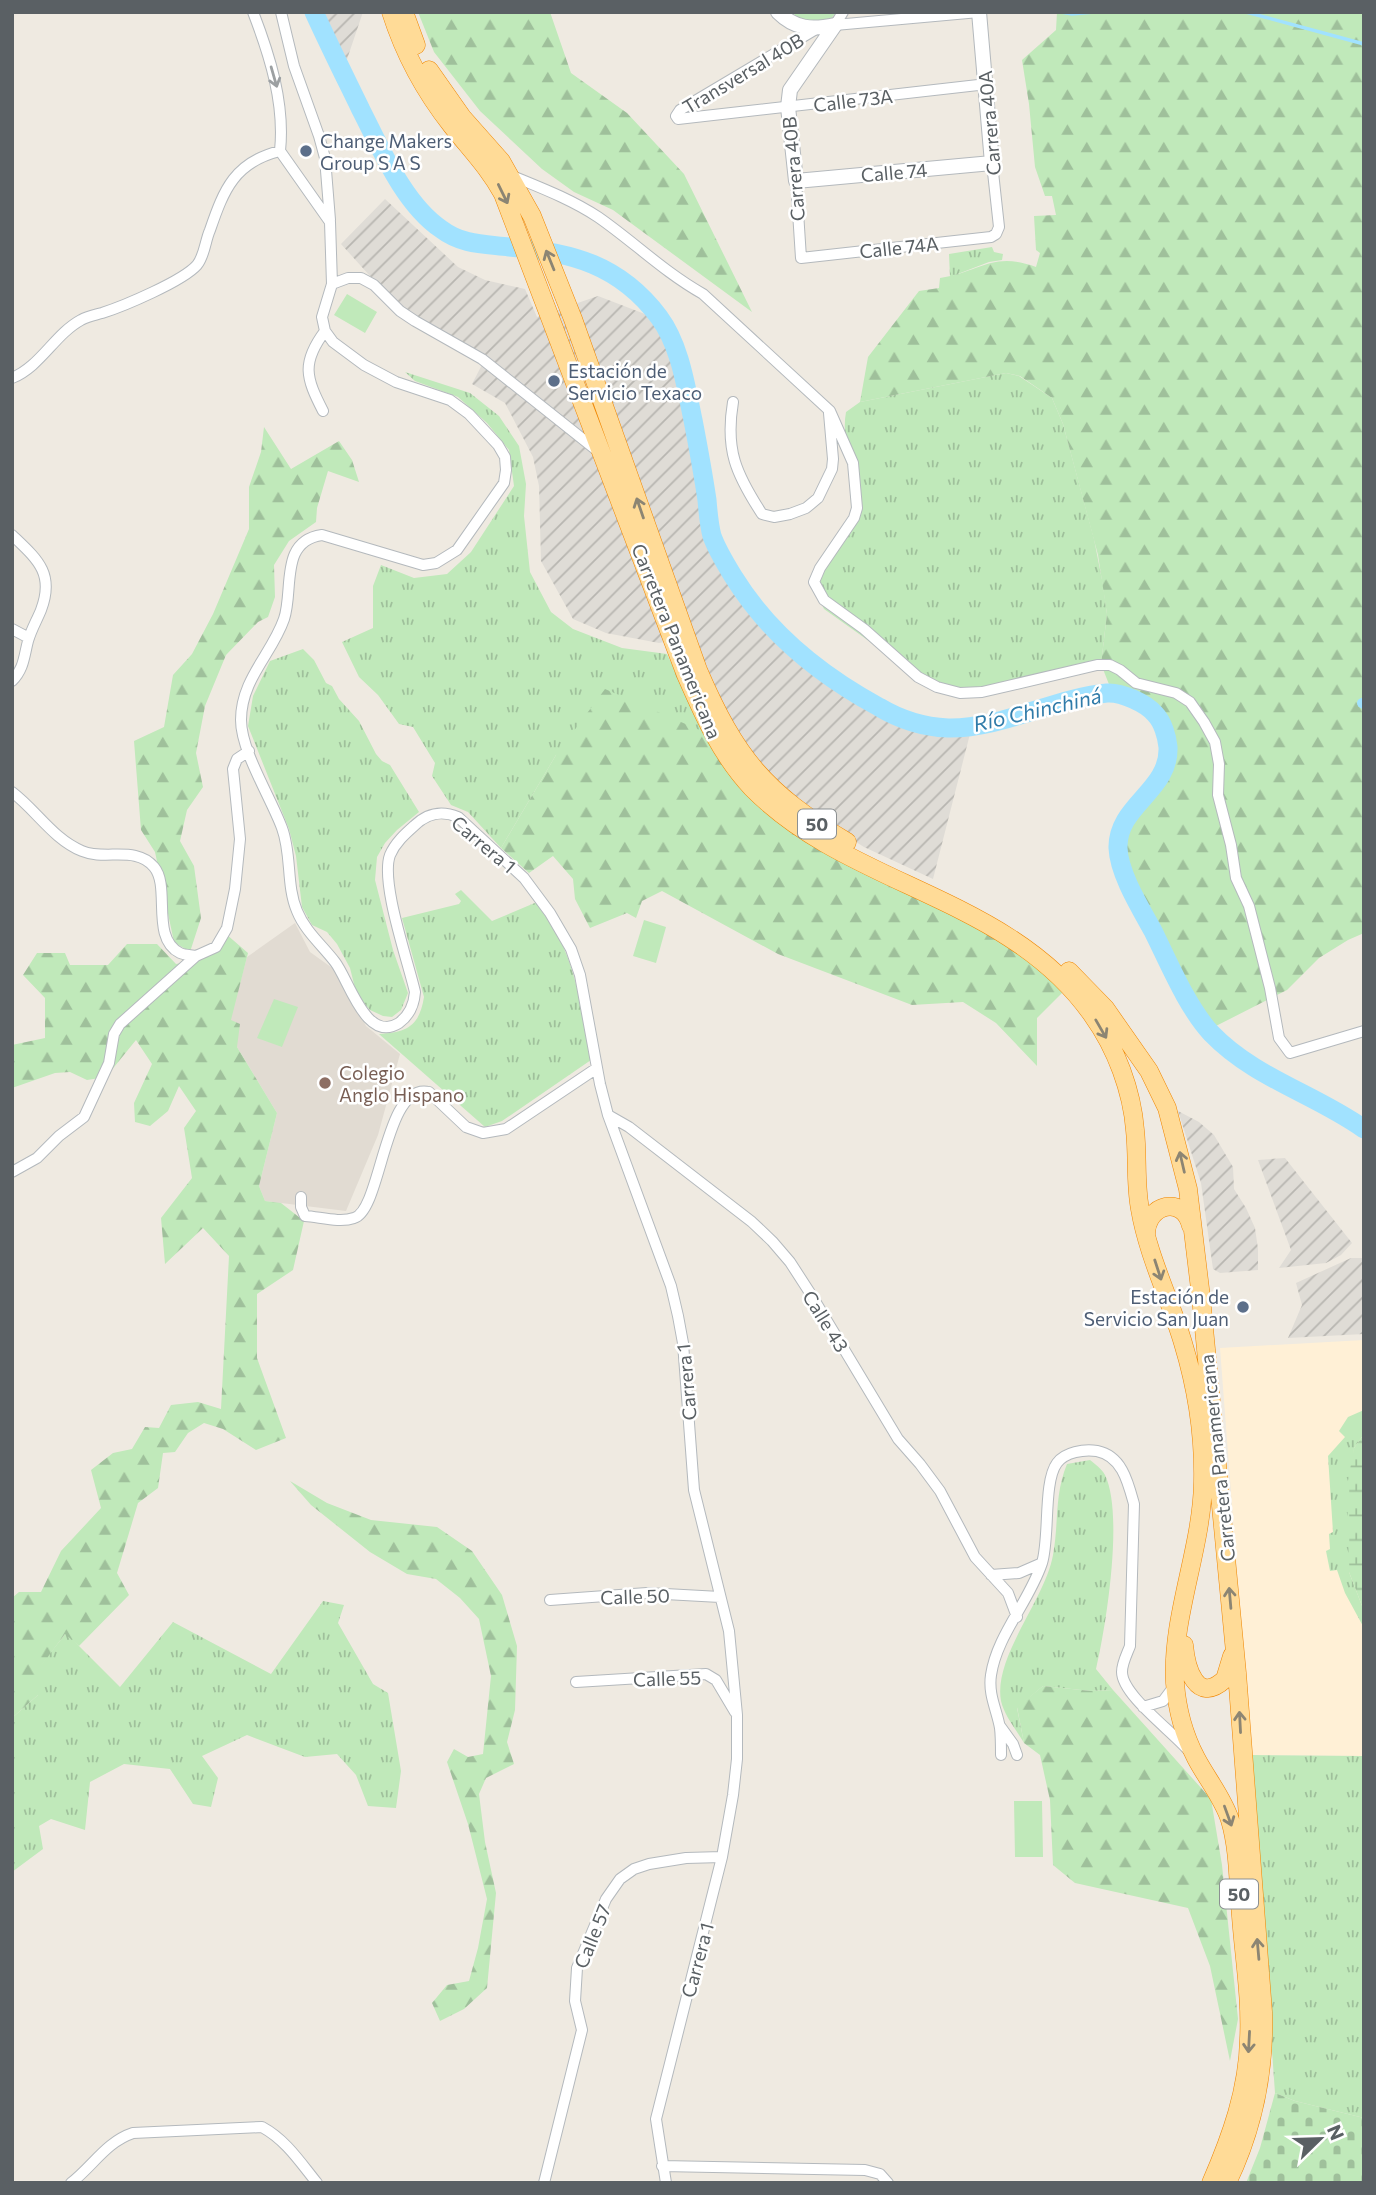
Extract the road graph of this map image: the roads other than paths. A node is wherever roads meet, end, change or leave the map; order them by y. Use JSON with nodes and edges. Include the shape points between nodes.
{"nodes":[{"id":1,"x":253,"y":12,"type":"edge"},
{"id":2,"x":281,"y":12,"type":"edge"},
{"id":3,"x":391,"y":12,"type":"edge"},
{"id":4,"x":404,"y":12,"type":"edge"},
{"id":5,"x":778,"y":12,"type":"edge"},
{"id":6,"x":979,"y":12,"type":"edge"},
{"id":7,"x":839,"y":18,"type":"edge"},
{"id":8,"x":816,"y":29,"type":"junction"},
{"id":9,"x":986,"y":84,"type":"junction"},
{"id":10,"x":788,"y":107,"type":"junction"},
{"id":11,"x":678,"y":119,"type":"joint"},
{"id":12,"x":280,"y":151,"type":"junction"},
{"id":13,"x":992,"y":163,"type":"junction"},
{"id":14,"x":510,"y":175,"type":"junction"},
{"id":15,"x":796,"y":181,"type":"junction"},
{"id":16,"x":330,"y":222,"type":"junction"},
{"id":17,"x":996,"y":234,"type":"joint"},
{"id":18,"x":801,"y":258,"type":"joint"},
{"id":19,"x":332,"y":284,"type":"junction"},
{"id":20,"x":325,"y":331,"type":"junction"},
{"id":21,"x":12,"y":378,"type":"edge"},
{"id":22,"x":733,"y":402,"type":"dead end"},
{"id":23,"x":323,"y":411,"type":"dead end"},
{"id":24,"x":830,"y":411,"type":"junction"},
{"id":25,"x":603,"y":455,"type":"junction"},
{"id":26,"x":12,"y":535,"type":"edge"},
{"id":27,"x":12,"y":629,"type":"edge"},
{"id":28,"x":29,"y":639,"type":"junction"},
{"id":29,"x":12,"y":681,"type":"edge"},
{"id":30,"x":248,"y":751,"type":"junction"},
{"id":31,"x":12,"y":792,"type":"edge"},
{"id":32,"x":187,"y":954,"type":"junction"},
{"id":33,"x":1364,"y":1031,"type":"edge"},
{"id":34,"x":597,"y":1068,"type":"junction"},
{"id":35,"x":608,"y":1115,"type":"junction"},
{"id":36,"x":12,"y":1172,"type":"edge"},
{"id":37,"x":301,"y":1197,"type":"dead end"},
{"id":38,"x":1192,"y":1229,"type":"junction"},
{"id":39,"x":1146,"y":1235,"type":"junction"},
{"id":40,"x":1042,"y":1562,"type":"junction"},
{"id":41,"x":991,"y":1575,"type":"junction"},
{"id":42,"x":720,"y":1597,"type":"junction"},
{"id":43,"x":550,"y":1600,"type":"dead end"},
{"id":44,"x":1182,"y":1613,"type":"junction"},
{"id":45,"x":1017,"y":1616,"type":"junction"},
{"id":46,"x":1235,"y":1643,"type":"junction"},
{"id":47,"x":576,"y":1682,"type":"dead end"},
{"id":48,"x":1175,"y":1685,"type":"junction"},
{"id":49,"x":1143,"y":1707,"type":"junction"},
{"id":50,"x":737,"y":1715,"type":"junction"},
{"id":51,"x":1000,"y":1726,"type":"junction"},
{"id":52,"x":1001,"y":1755,"type":"dead end"},
{"id":53,"x":1017,"y":1755,"type":"dead end"},
{"id":54,"x":1209,"y":1781,"type":"junction"},
{"id":55,"x":722,"y":1857,"type":"junction"},
{"id":56,"x":662,"y":2166,"type":"junction"},
{"id":57,"x":71,"y":2183,"type":"edge"},
{"id":58,"x":317,"y":2183,"type":"edge"},
{"id":59,"x":544,"y":2183,"type":"edge"},
{"id":60,"x":666,"y":2183,"type":"edge"},
{"id":61,"x":888,"y":2183,"type":"edge"},
{"id":62,"x":1211,"y":2183,"type":"edge"},
{"id":63,"x":1227,"y":2183,"type":"edge"}],
"edges":[{"from":1,"to":12,"type":"street","one_way":true,"via":[[278,92]]},
{"from":2,"to":16,"type":"street","via":[[325,159]]},
{"from":3,"to":25,"type":"highway","name":"Carretera Panamericana","number":"50","one_way":true,"via":[[421,80],[503,194]]},
{"from":4,"to":14,"type":"highway","name":"Carretera Panamericana","number":"50","via":[[435,80]]},
{"from":5,"to":8,"type":"street","via":[[788,22]]},
{"from":6,"to":7,"type":"street"},
{"from":6,"to":9,"type":"street","name":"Carrera 40A"},
{"from":7,"to":8,"type":"street"},
{"from":7,"to":10,"type":"street","name":"Carrera 40B","via":[[790,90]]},
{"from":8,"to":11,"type":"street","name":"Transversal 40B","via":[[680,110]]},
{"from":9,"to":10,"type":"street","name":"Calle 73A"},
{"from":9,"to":13,"type":"street","name":"Carrera 40A"},
{"from":10,"to":11,"type":"street","name":"Calle 73A"},
{"from":10,"to":15,"type":"street","name":"Carrera 40B"},
{"from":12,"to":16,"type":"street"},
{"from":12,"to":21,"type":"street","via":[[263,155],[236,173],[199,262],[191,271],[134,300],[83,318]]},
{"from":13,"to":15,"type":"street","name":"Calle 74"},
{"from":13,"to":17,"type":"street","name":"Carrera 40A"},
{"from":14,"to":24,"type":"street","via":[[597,216],[703,294]]},
{"from":38,"to":14,"type":"highway","name":"Carretera Panamericana","number":"50","one_way":true,"via":[[1184,1172],[1167,1108],[1124,1033],[1080,981],[1013,927],[817,824],[761,778],[734,744],[698,670],[568,304]]},
{"from":15,"to":18,"type":"street","name":"Carrera 40B"},
{"from":16,"to":19,"type":"street"},
{"from":17,"to":18,"type":"street","name":"Calle 74A"},
{"from":19,"to":20,"type":"street","via":[[322,317]]},
{"from":19,"to":25,"type":"street","via":[[360,278],[374,285],[400,311],[482,359]]},
{"from":20,"to":23,"type":"street","via":[[307,363],[311,387]]},
{"from":20,"to":30,"type":"street","name":"Carrera 1","via":[[364,365],[396,382],[450,400],[469,414],[505,457],[504,483],[457,550],[436,563],[423,565],[322,535],[312,537],[298,550],[290,565],[284,619],[249,681],[243,705],[242,730]]},
{"from":22,"to":24,"type":"street","via":[[730,423],[736,470],[762,514],[774,517],[806,508],[818,498],[832,469]]},
{"from":24,"to":33,"type":"street","via":[[853,463],[858,496],[854,518],[814,582],[824,600],[918,677],[937,687],[982,692],[1097,665],[1110,666],[1136,683],[1176,693],[1190,702],[1215,742],[1218,795],[1279,1038],[1290,1053]]},
{"from":25,"to":39,"type":"highway","name":"Carretera Panamericana","number":"50","one_way":true,"via":[[686,675],[709,728],[738,772],[811,835],[1008,936],[1070,988],[1093,1016],[1120,1068],[1129,1098]]},
{"from":26,"to":28,"type":"street","via":[[46,575],[47,590]]},
{"from":27,"to":28,"type":"street"},
{"from":28,"to":29,"type":"street","via":[[21,672]]},
{"from":30,"to":32,"type":"street","via":[[233,769],[240,839],[227,928],[216,947]]},
{"from":30,"to":34,"type":"street","name":"Carrera 1","via":[[284,831],[298,914],[344,975],[369,1020],[380,1027],[394,1026],[414,1004],[415,992],[388,886],[391,853],[420,821],[446,812],[458,817],[524,878],[550,913],[580,975]]},
{"from":31,"to":32,"type":"street","via":[[83,852],[134,855],[155,868],[164,928],[170,941]]},
{"from":32,"to":36,"type":"street","via":[[120,1024],[109,1063],[84,1117],[37,1158]]},
{"from":34,"to":35,"type":"street","name":"Carrera 1"},
{"from":34,"to":37,"type":"street","via":[[506,1129],[483,1133],[466,1127],[429,1092],[421,1091],[402,1107],[365,1211],[355,1218],[305,1216]]},
{"from":35,"to":41,"type":"street","name":"Calle 43","via":[[752,1222],[790,1262],[898,1439],[940,1491],[975,1557]]},
{"from":35,"to":42,"type":"street","name":"Carrera 1","via":[[678,1316],[694,1490]]},
{"from":38,"to":39,"type":"highway","via":[[1184,1212],[1166,1206],[1150,1216]]},
{"from":46,"to":38,"type":"highway","name":"Carretera Panamericana","number":"50","one_way":true},
{"from":39,"to":44,"type":"highway","name":"Carretera Panamericana","number":"50","one_way":true,"via":[[1192,1375],[1201,1436],[1201,1513]]},
{"from":40,"to":41,"type":"street","via":[[1019,1573]]},
{"from":40,"to":45,"type":"street"},
{"from":40,"to":49,"type":"street","via":[[1052,1477],[1058,1462],[1071,1453],[1104,1453],[1120,1464],[1134,1504],[1130,1646],[1122,1672],[1123,1681]]},
{"from":41,"to":45,"type":"street","name":"Calle 43","via":[[1008,1593]]},
{"from":42,"to":43,"type":"street","name":"Calle 50","via":[[647,1593]]},
{"from":42,"to":50,"type":"street","name":"Carrera 1","via":[[734,1665]]},
{"from":44,"to":46,"type":"highway","via":[[1185,1658],[1198,1685],[1213,1687],[1225,1679]]},
{"from":44,"to":48,"type":"highway","name":"Carretera Panamericana","number":"50"},
{"from":45,"to":51,"type":"street","via":[[998,1650],[990,1677],[991,1702]]},
{"from":63,"to":46,"type":"highway","name":"Carretera Panamericana","number":"50","one_way":true,"via":[[1252,2115],[1264,2041]]},
{"from":47,"to":50,"type":"street","name":"Calle 55","via":[[706,1674],[716,1680]]},
{"from":48,"to":49,"type":"street","via":[[1163,1702]]},
{"from":48,"to":54,"type":"highway","name":"Carretera Panamericana","number":"50","via":[[1185,1732]]},
{"from":49,"to":54,"type":"street","via":[[1173,1733]]},
{"from":50,"to":55,"type":"street","name":"Carrera 1","via":[[737,1759]]},
{"from":51,"to":52,"type":"street"},
{"from":51,"to":53,"type":"street"},
{"from":54,"to":62,"type":"highway","name":"Carretera Panamericana","number":"50","one_way":true,"via":[[1223,1803],[1234,1838],[1250,2041],[1238,2112]]},
{"from":55,"to":56,"type":"street","name":"Carrera 1","via":[[656,2119]]},
{"from":55,"to":59,"type":"street","name":"Calle 57","via":[[686,1858],[634,1869],[606,1899],[577,1968],[575,2001],[582,2030]]},
{"from":56,"to":60,"type":"street","name":"Carrera 1"},
{"from":56,"to":61,"type":"street","via":[[865,2171],[880,2174]]},
{"from":57,"to":58,"type":"street","via":[[108,2146],[134,2133],[262,2127],[286,2145]]}]}
